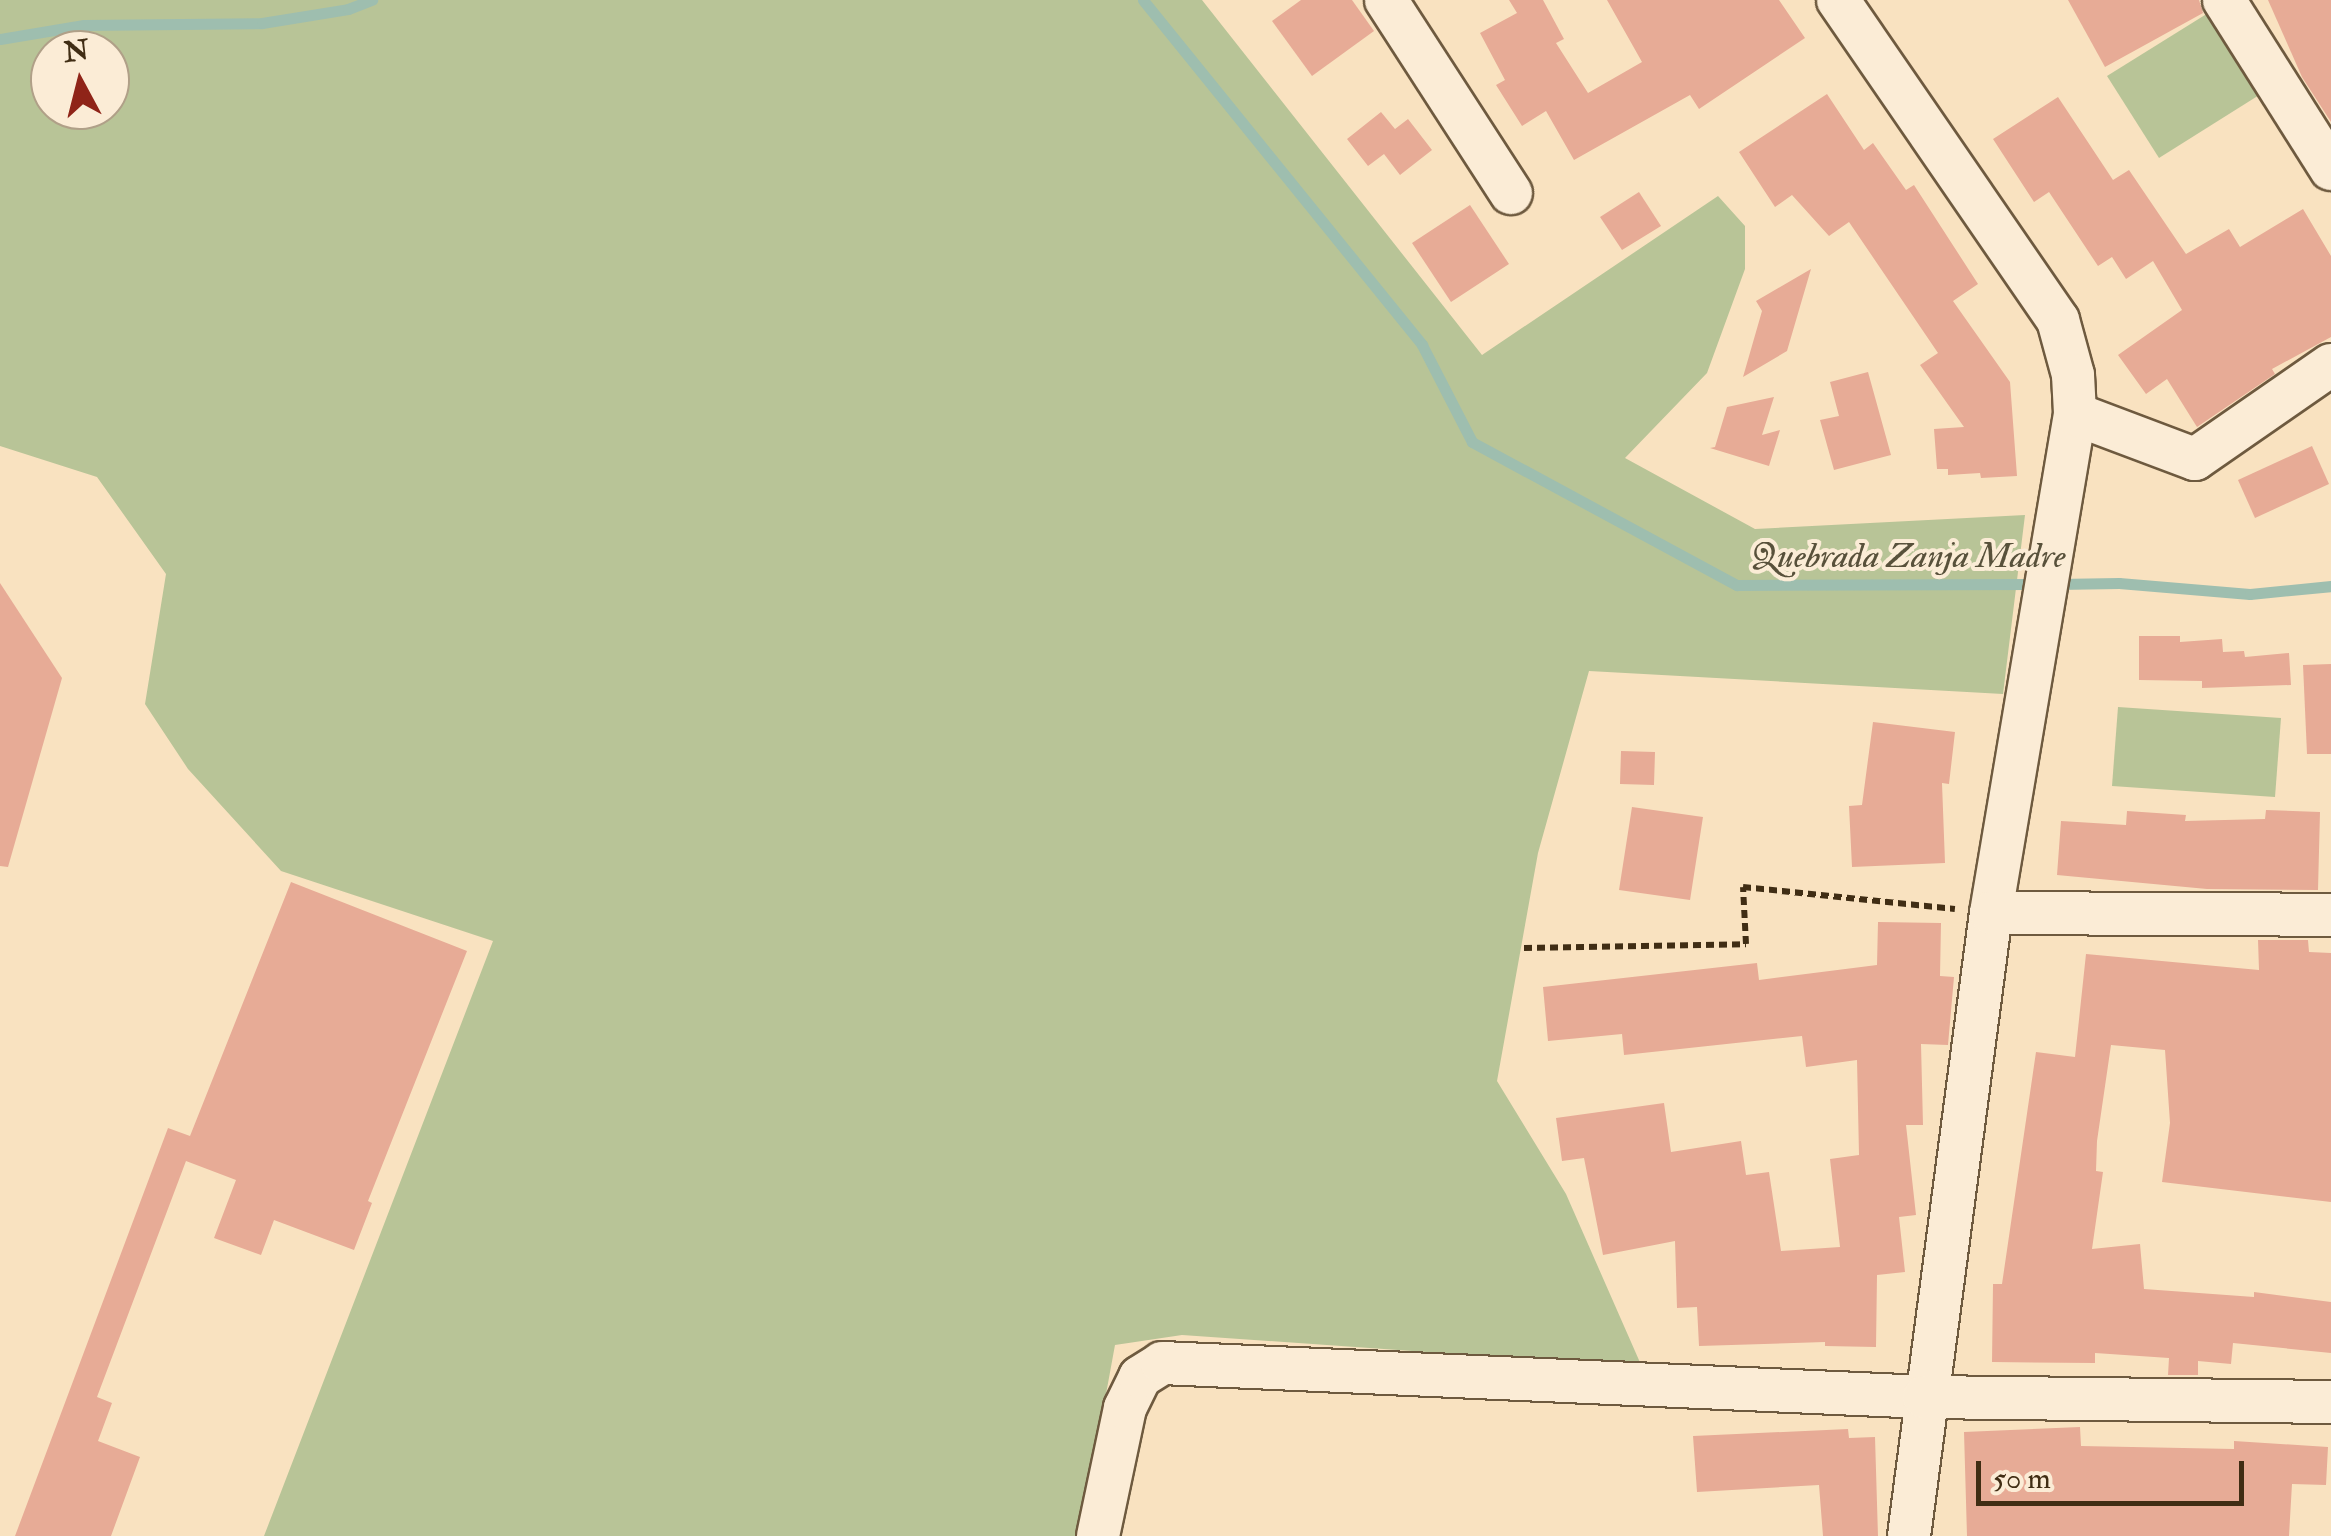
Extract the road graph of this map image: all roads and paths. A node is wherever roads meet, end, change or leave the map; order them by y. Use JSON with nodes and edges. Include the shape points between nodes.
{"nodes":[{"id":1,"x":1386,"y":0,"type":"edge"},
{"id":2,"x":1838,"y":0,"type":"edge"},
{"id":3,"x":2224,"y":0,"type":"edge"},
{"id":4,"x":2331,"y":169,"type":"edge"},
{"id":5,"x":1511,"y":193,"type":"dead end"},
{"id":6,"x":2331,"y":366,"type":"edge"},
{"id":7,"x":2075,"y":414,"type":"junction"},
{"id":8,"x":1991,"y":913,"type":"junction"},
{"id":9,"x":2331,"y":916,"type":"edge"},
{"id":10,"x":1524,"y":948,"type":"dead end"},
{"id":11,"x":1924,"y":1397,"type":"junction"},
{"id":12,"x":2331,"y":1402,"type":"edge"},
{"id":13,"x":1098,"y":1536,"type":"edge"},
{"id":14,"x":1909,"y":1536,"type":"edge"}],
"edges":[{"from":1,"to":5,"type":"street"},
{"from":2,"to":7,"type":"street","via":[[2058,320]]},
{"from":3,"to":4,"type":"street"},
{"from":6,"to":7,"type":"street","via":[[2194,458]]},
{"from":7,"to":8,"type":"street"},
{"from":8,"to":9,"type":"street"},
{"from":8,"to":10,"type":"path","via":[[1743,887],[1746,944]]},
{"from":8,"to":11,"type":"street"},
{"from":11,"to":12,"type":"street"},
{"from":11,"to":13,"type":"street","via":[[1162,1363],[1140,1378],[1124,1408]]},
{"from":11,"to":14,"type":"street"}]}
